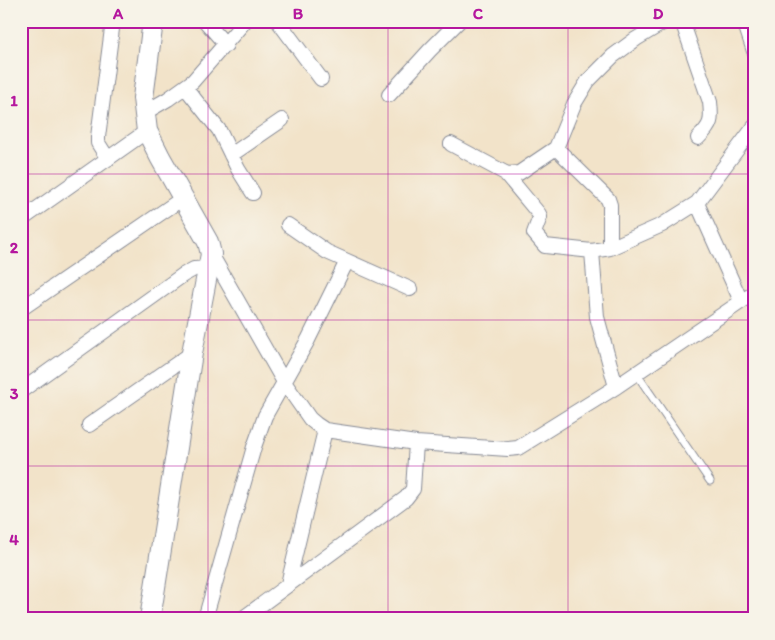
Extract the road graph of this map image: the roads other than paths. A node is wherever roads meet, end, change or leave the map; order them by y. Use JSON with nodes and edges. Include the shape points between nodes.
{"nodes":[{"id":1,"x":113,"y":21,"type":"edge"},
{"id":2,"x":153,"y":21,"type":"edge"},
{"id":3,"x":205,"y":21,"type":"edge"},
{"id":4,"x":245,"y":21,"type":"edge"},
{"id":5,"x":278,"y":21,"type":"edge"},
{"id":6,"x":459,"y":21,"type":"edge"},
{"id":7,"x":666,"y":21,"type":"edge"},
{"id":8,"x":682,"y":21,"type":"edge"},
{"id":9,"x":744,"y":21,"type":"edge"},
{"id":10,"x":226,"y":45,"type":"junction"},
{"id":11,"x":754,"y":51,"type":"edge"},
{"id":12,"x":321,"y":79,"type":"dead end"},
{"id":13,"x":185,"y":87,"type":"junction"},
{"id":14,"x":389,"y":95,"type":"dead end"},
{"id":15,"x":282,"y":120,"type":"dead end"},
{"id":16,"x":145,"y":122,"type":"junction"},
{"id":17,"x":754,"y":127,"type":"edge"},
{"id":18,"x":698,"y":138,"type":"dead end"},
{"id":19,"x":451,"y":144,"type":"dead end"},
{"id":20,"x":556,"y":148,"type":"junction"},
{"id":21,"x":231,"y":155,"type":"junction"},
{"id":22,"x":108,"y":159,"type":"junction"},
{"id":23,"x":505,"y":173,"type":"junction"},
{"id":24,"x":253,"y":192,"type":"dead end"},
{"id":25,"x":183,"y":198,"type":"junction"},
{"id":26,"x":697,"y":203,"type":"junction"},
{"id":27,"x":21,"y":220,"type":"edge"},
{"id":28,"x":288,"y":225,"type":"dead end"},
{"id":29,"x":610,"y":248,"type":"junction"},
{"id":30,"x":592,"y":251,"type":"junction"},
{"id":31,"x":210,"y":261,"type":"junction"},
{"id":32,"x":347,"y":261,"type":"junction"},
{"id":33,"x":410,"y":289,"type":"dead end"},
{"id":34,"x":754,"y":293,"type":"edge"},
{"id":35,"x":741,"y":301,"type":"junction"},
{"id":36,"x":21,"y":309,"type":"edge"},
{"id":37,"x":192,"y":353,"type":"junction"},
{"id":38,"x":636,"y":373,"type":"junction"},
{"id":39,"x":284,"y":382,"type":"junction"},
{"id":40,"x":616,"y":387,"type":"junction"},
{"id":41,"x":21,"y":390,"type":"edge"},
{"id":42,"x":89,"y":425,"type":"dead end"},
{"id":43,"x":325,"y":430,"type":"junction"},
{"id":44,"x":416,"y":443,"type":"junction"},
{"id":45,"x":710,"y":481,"type":"dead end"},
{"id":46,"x":288,"y":584,"type":"junction"},
{"id":47,"x":150,"y":619,"type":"edge"},
{"id":48,"x":204,"y":619,"type":"edge"},
{"id":49,"x":242,"y":619,"type":"edge"}],
"edges":[{"from":1,"to":22,"type":"street","via":[[98,137]]},
{"from":2,"to":16,"type":"street","via":[[144,80]]},
{"from":3,"to":10,"type":"street"},
{"from":4,"to":10,"type":"street"},
{"from":5,"to":12,"type":"street"},
{"from":6,"to":14,"type":"street"},
{"from":7,"to":20,"type":"street","via":[[613,56],[588,81],[574,104]]},
{"from":8,"to":18,"type":"street","via":[[710,102],[709,128]]},
{"from":9,"to":11,"type":"street"},
{"from":10,"to":13,"type":"street"},
{"from":13,"to":16,"type":"street"},
{"from":13,"to":21,"type":"street","via":[[212,121]]},
{"from":15,"to":21,"type":"street"},
{"from":16,"to":22,"type":"street"},
{"from":16,"to":25,"type":"street"},
{"from":17,"to":26,"type":"street"},
{"from":19,"to":23,"type":"street"},
{"from":20,"to":23,"type":"street","via":[[518,173]]},
{"from":20,"to":29,"type":"street","via":[[608,199]]},
{"from":21,"to":24,"type":"street"},
{"from":22,"to":27,"type":"street"},
{"from":23,"to":30,"type":"street","via":[[540,215],[534,233],[541,243],[554,248]]},
{"from":25,"to":31,"type":"street","via":[[208,242]]},
{"from":25,"to":36,"type":"street"},
{"from":26,"to":29,"type":"street","via":[[662,225]]},
{"from":26,"to":35,"type":"street"},
{"from":28,"to":32,"type":"street","via":[[327,252]]},
{"from":29,"to":30,"type":"street"},
{"from":30,"to":40,"type":"street","via":[[597,317]]},
{"from":31,"to":37,"type":"street"},
{"from":31,"to":39,"type":"street"},
{"from":31,"to":41,"type":"street","via":[[183,275]]},
{"from":32,"to":33,"type":"street"},
{"from":32,"to":39,"type":"street","via":[[312,334]]},
{"from":34,"to":35,"type":"street"},
{"from":35,"to":38,"type":"street"},
{"from":37,"to":42,"type":"street"},
{"from":37,"to":47,"type":"street"},
{"from":38,"to":40,"type":"street"},
{"from":38,"to":45,"type":"lane"},
{"from":39,"to":43,"type":"street","via":[[310,419]]},
{"from":39,"to":48,"type":"street","via":[[265,416],[254,446]]},
{"from":40,"to":44,"type":"street","via":[[518,448]]},
{"from":43,"to":44,"type":"street"},
{"from":43,"to":46,"type":"street"},
{"from":44,"to":46,"type":"street","via":[[413,489],[406,498]]},
{"from":46,"to":49,"type":"street"}]}
